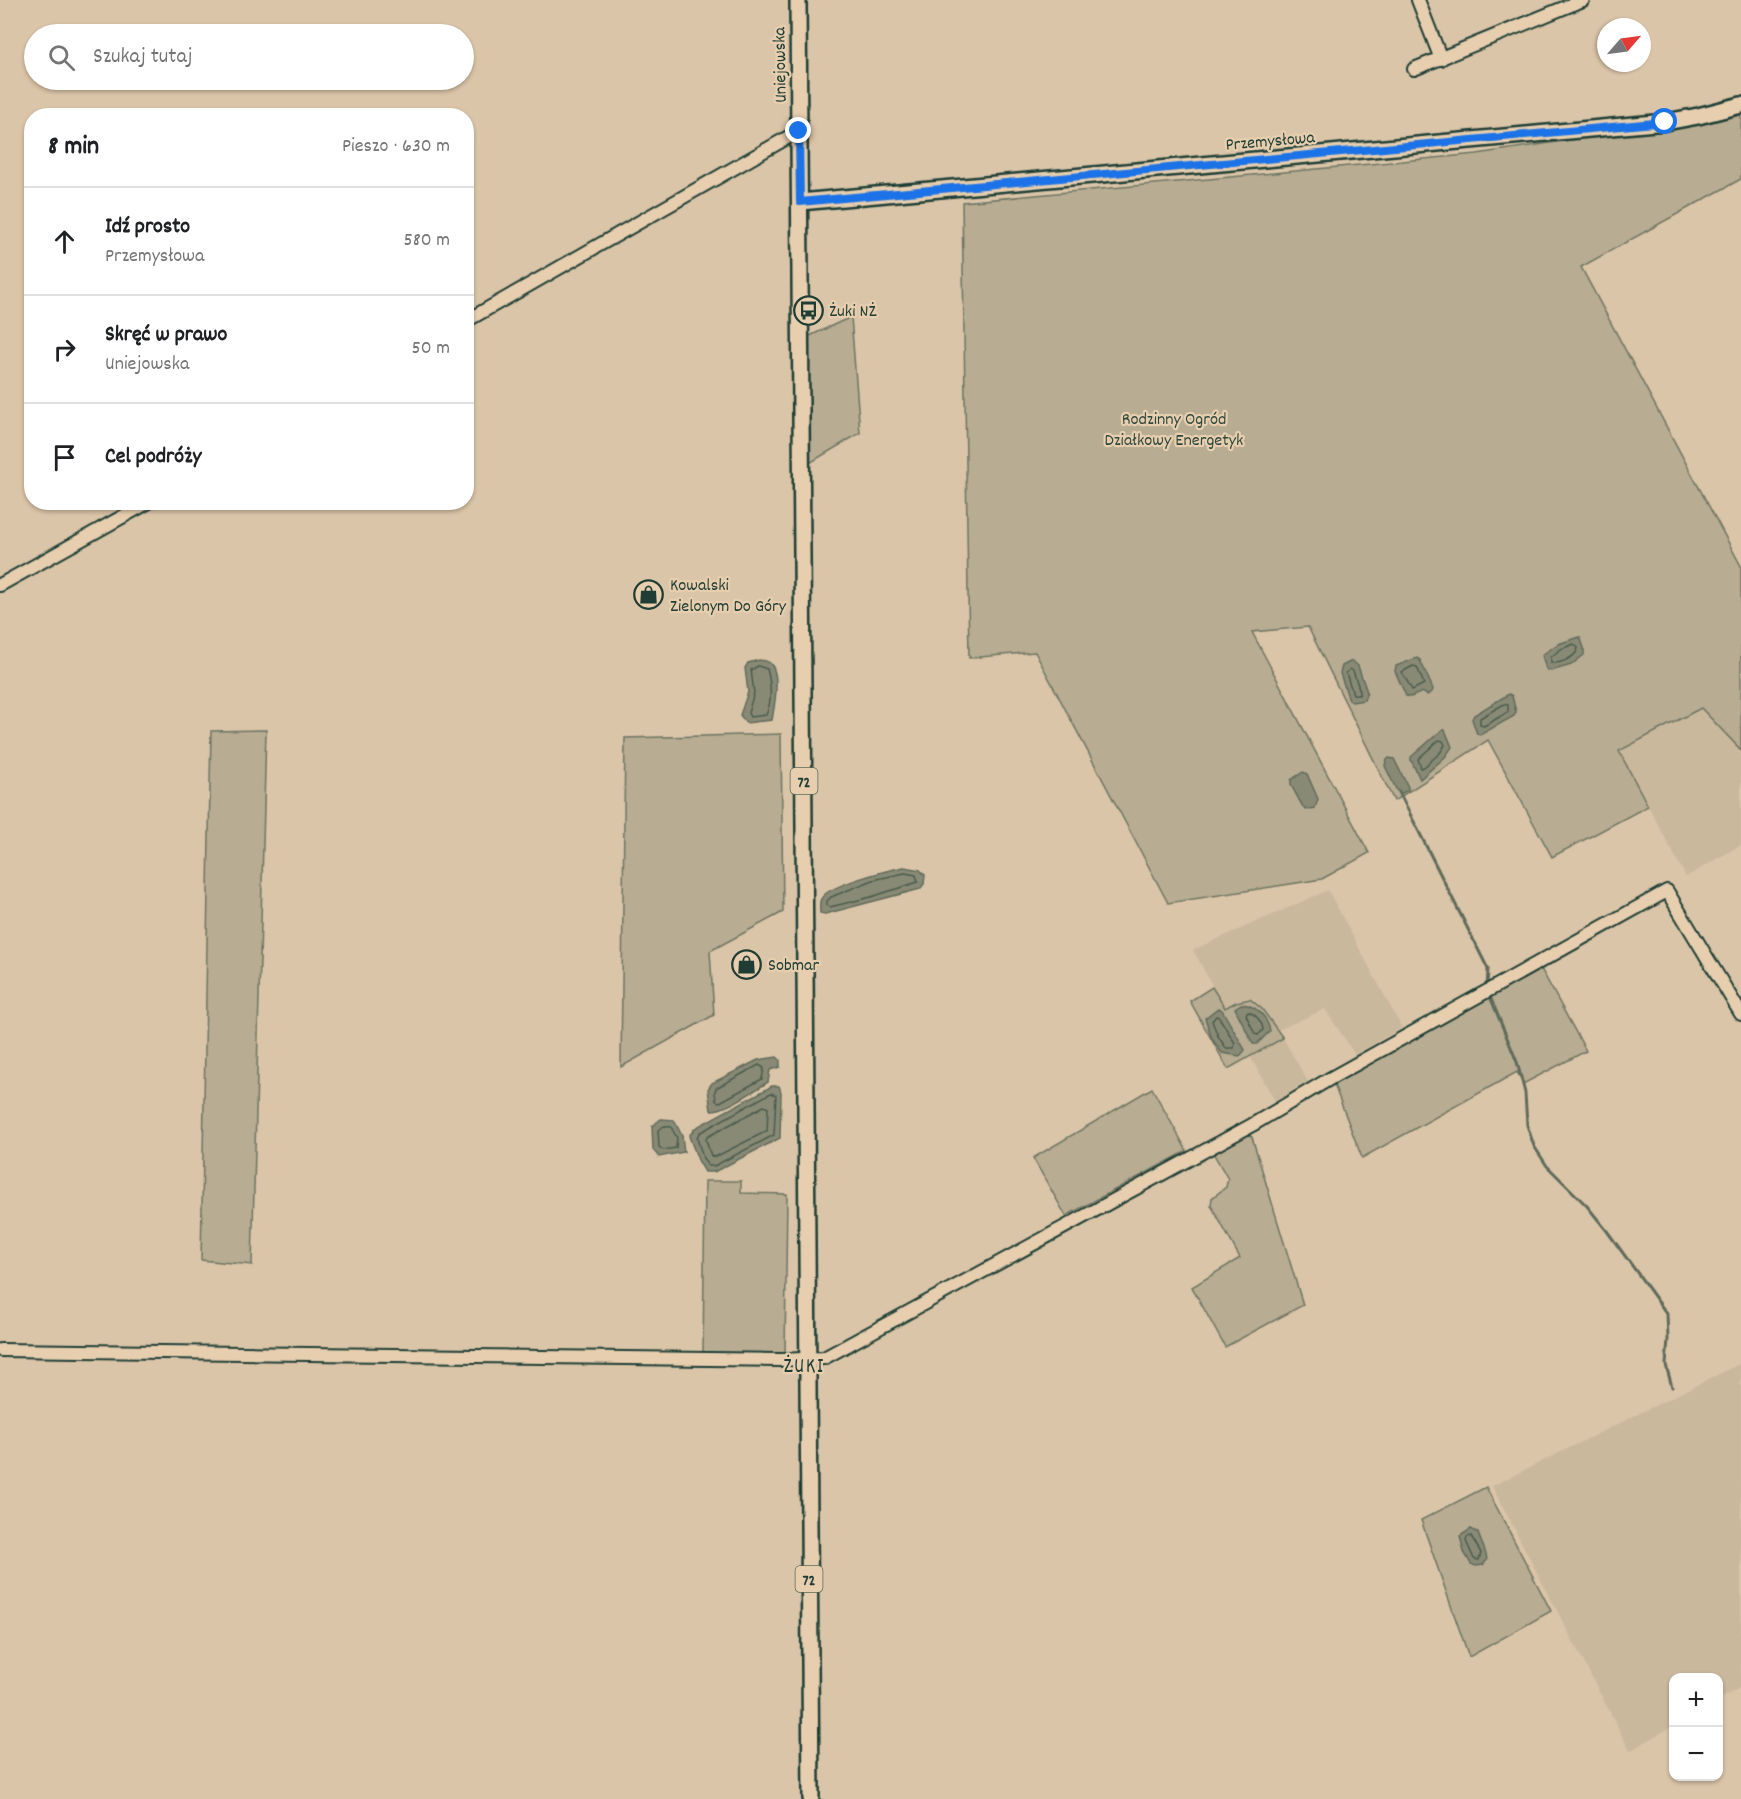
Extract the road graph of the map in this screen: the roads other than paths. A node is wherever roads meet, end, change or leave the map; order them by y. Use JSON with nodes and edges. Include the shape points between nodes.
{"nodes":[{"id":1,"x":798,"y":0,"type":"edge"},
{"id":2,"x":1418,"y":0,"type":"edge"},
{"id":3,"x":1583,"y":0,"type":"edge"},
{"id":4,"x":1440,"y":59,"type":"junction"},
{"id":5,"x":1414,"y":69,"type":"dead end"},
{"id":6,"x":1741,"y":105,"type":"edge"},
{"id":7,"x":799,"y":131,"type":"junction"},
{"id":8,"x":800,"y":202,"type":"junction"},
{"id":9,"x":474,"y":316,"type":"edge"},
{"id":10,"x":135,"y":510,"type":"edge"},
{"id":11,"x":0,"y":585,"type":"edge"},
{"id":12,"x":1741,"y":1014,"type":"edge"},
{"id":13,"x":0,"y":1350,"type":"edge"},
{"id":14,"x":807,"y":1360,"type":"junction"},
{"id":15,"x":811,"y":1799,"type":"edge"}],
"edges":[{"from":1,"to":7,"type":"main road","name":"Uniejowska","number":"72"},
{"from":2,"to":4,"type":"street"},
{"from":3,"to":4,"type":"street"},
{"from":4,"to":5,"type":"street"},
{"from":6,"to":8,"type":"main road","name":"Przemysłowa","via":[[1665,122]]},
{"from":7,"to":8,"type":"main road","name":"Uniejowska","number":"72"},
{"from":7,"to":9,"type":"street"},
{"from":8,"to":14,"type":"main road","number":"72"},
{"from":10,"to":11,"type":"street"},
{"from":12,"to":14,"type":"street","via":[[1666,891],[1252,1125],[824,1358]]},
{"from":13,"to":14,"type":"street"},
{"from":14,"to":15,"type":"main road","number":"72"}]}
